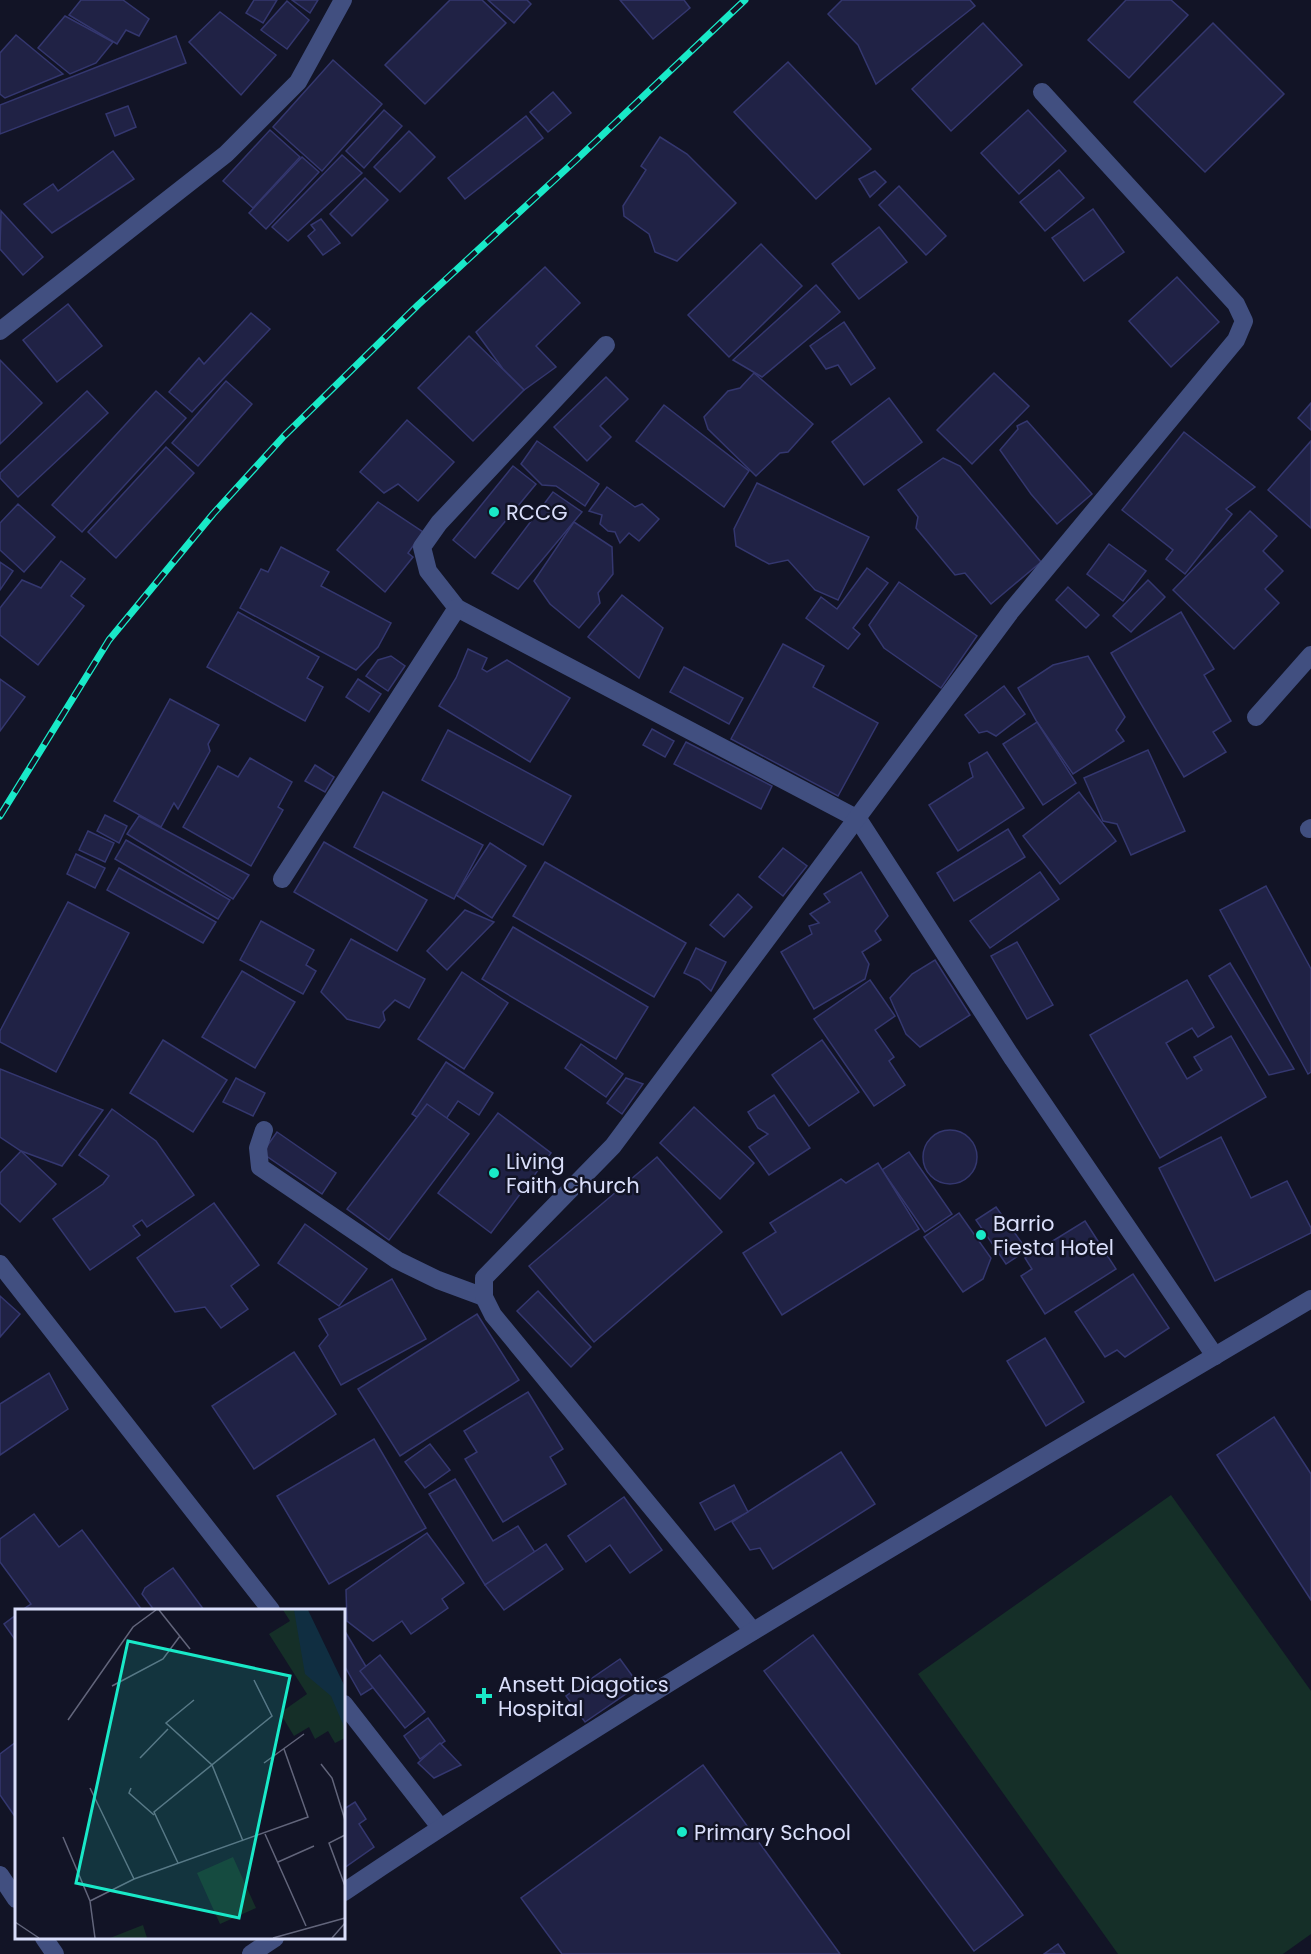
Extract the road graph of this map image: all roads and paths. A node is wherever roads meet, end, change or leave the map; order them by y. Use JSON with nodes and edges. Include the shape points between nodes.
{"nodes":[{"id":1,"x":343,"y":0,"type":"edge"},
{"id":2,"x":1042,"y":92,"type":"dead end"},
{"id":3,"x":0,"y":331,"type":"edge"},
{"id":4,"x":606,"y":345,"type":"dead end"},
{"id":5,"x":457,"y":608,"type":"junction"},
{"id":6,"x":1311,"y":655,"type":"edge"},
{"id":7,"x":1256,"y":717,"type":"dead end"},
{"id":8,"x":858,"y":819,"type":"junction"},
{"id":9,"x":282,"y":879,"type":"dead end"},
{"id":10,"x":264,"y":1130,"type":"dead end"},
{"id":11,"x":0,"y":1264,"type":"edge"},
{"id":12,"x":484,"y":1297,"type":"junction"},
{"id":13,"x":1311,"y":1299,"type":"edge"},
{"id":14,"x":1215,"y":1356,"type":"junction"},
{"id":15,"x":269,"y":1609,"type":"edge"},
{"id":16,"x":753,"y":1631,"type":"junction"},
{"id":17,"x":345,"y":1705,"type":"edge"},
{"id":18,"x":440,"y":1827,"type":"junction"},
{"id":19,"x":0,"y":1875,"type":"edge"},
{"id":20,"x":345,"y":1891,"type":"edge"},
{"id":21,"x":15,"y":1898,"type":"edge"},
{"id":22,"x":45,"y":1939,"type":"edge"},
{"id":23,"x":273,"y":1939,"type":"edge"},
{"id":24,"x":55,"y":1954,"type":"edge"},
{"id":25,"x":250,"y":1954,"type":"edge"}],
"edges":[{"from":1,"to":3,"type":"street","via":[[298,82],[226,154]]},
{"from":2,"to":8,"type":"street","via":[[1236,304],[1244,321],[1236,340],[1011,611]]},
{"from":4,"to":5,"type":"street","via":[[510,444],[422,547],[428,571]]},
{"from":5,"to":8,"type":"street"},
{"from":5,"to":9,"type":"street"},
{"from":6,"to":7,"type":"street"},
{"from":8,"to":12,"type":"street","via":[[613,1146],[484,1278]]},
{"from":8,"to":14,"type":"street","via":[[1012,1059]]},
{"from":10,"to":12,"type":"street","via":[[258,1148],[260,1167],[397,1260]]},
{"from":11,"to":15,"type":"street"},
{"from":12,"to":16,"type":"street","via":[[494,1315]]},
{"from":13,"to":14,"type":"street"},
{"from":14,"to":16,"type":"street"},
{"from":16,"to":18,"type":"street"},
{"from":17,"to":18,"type":"street"},
{"from":18,"to":20,"type":"street"},
{"from":19,"to":21,"type":"street"},
{"from":22,"to":24,"type":"street"},
{"from":23,"to":25,"type":"street"}]}
